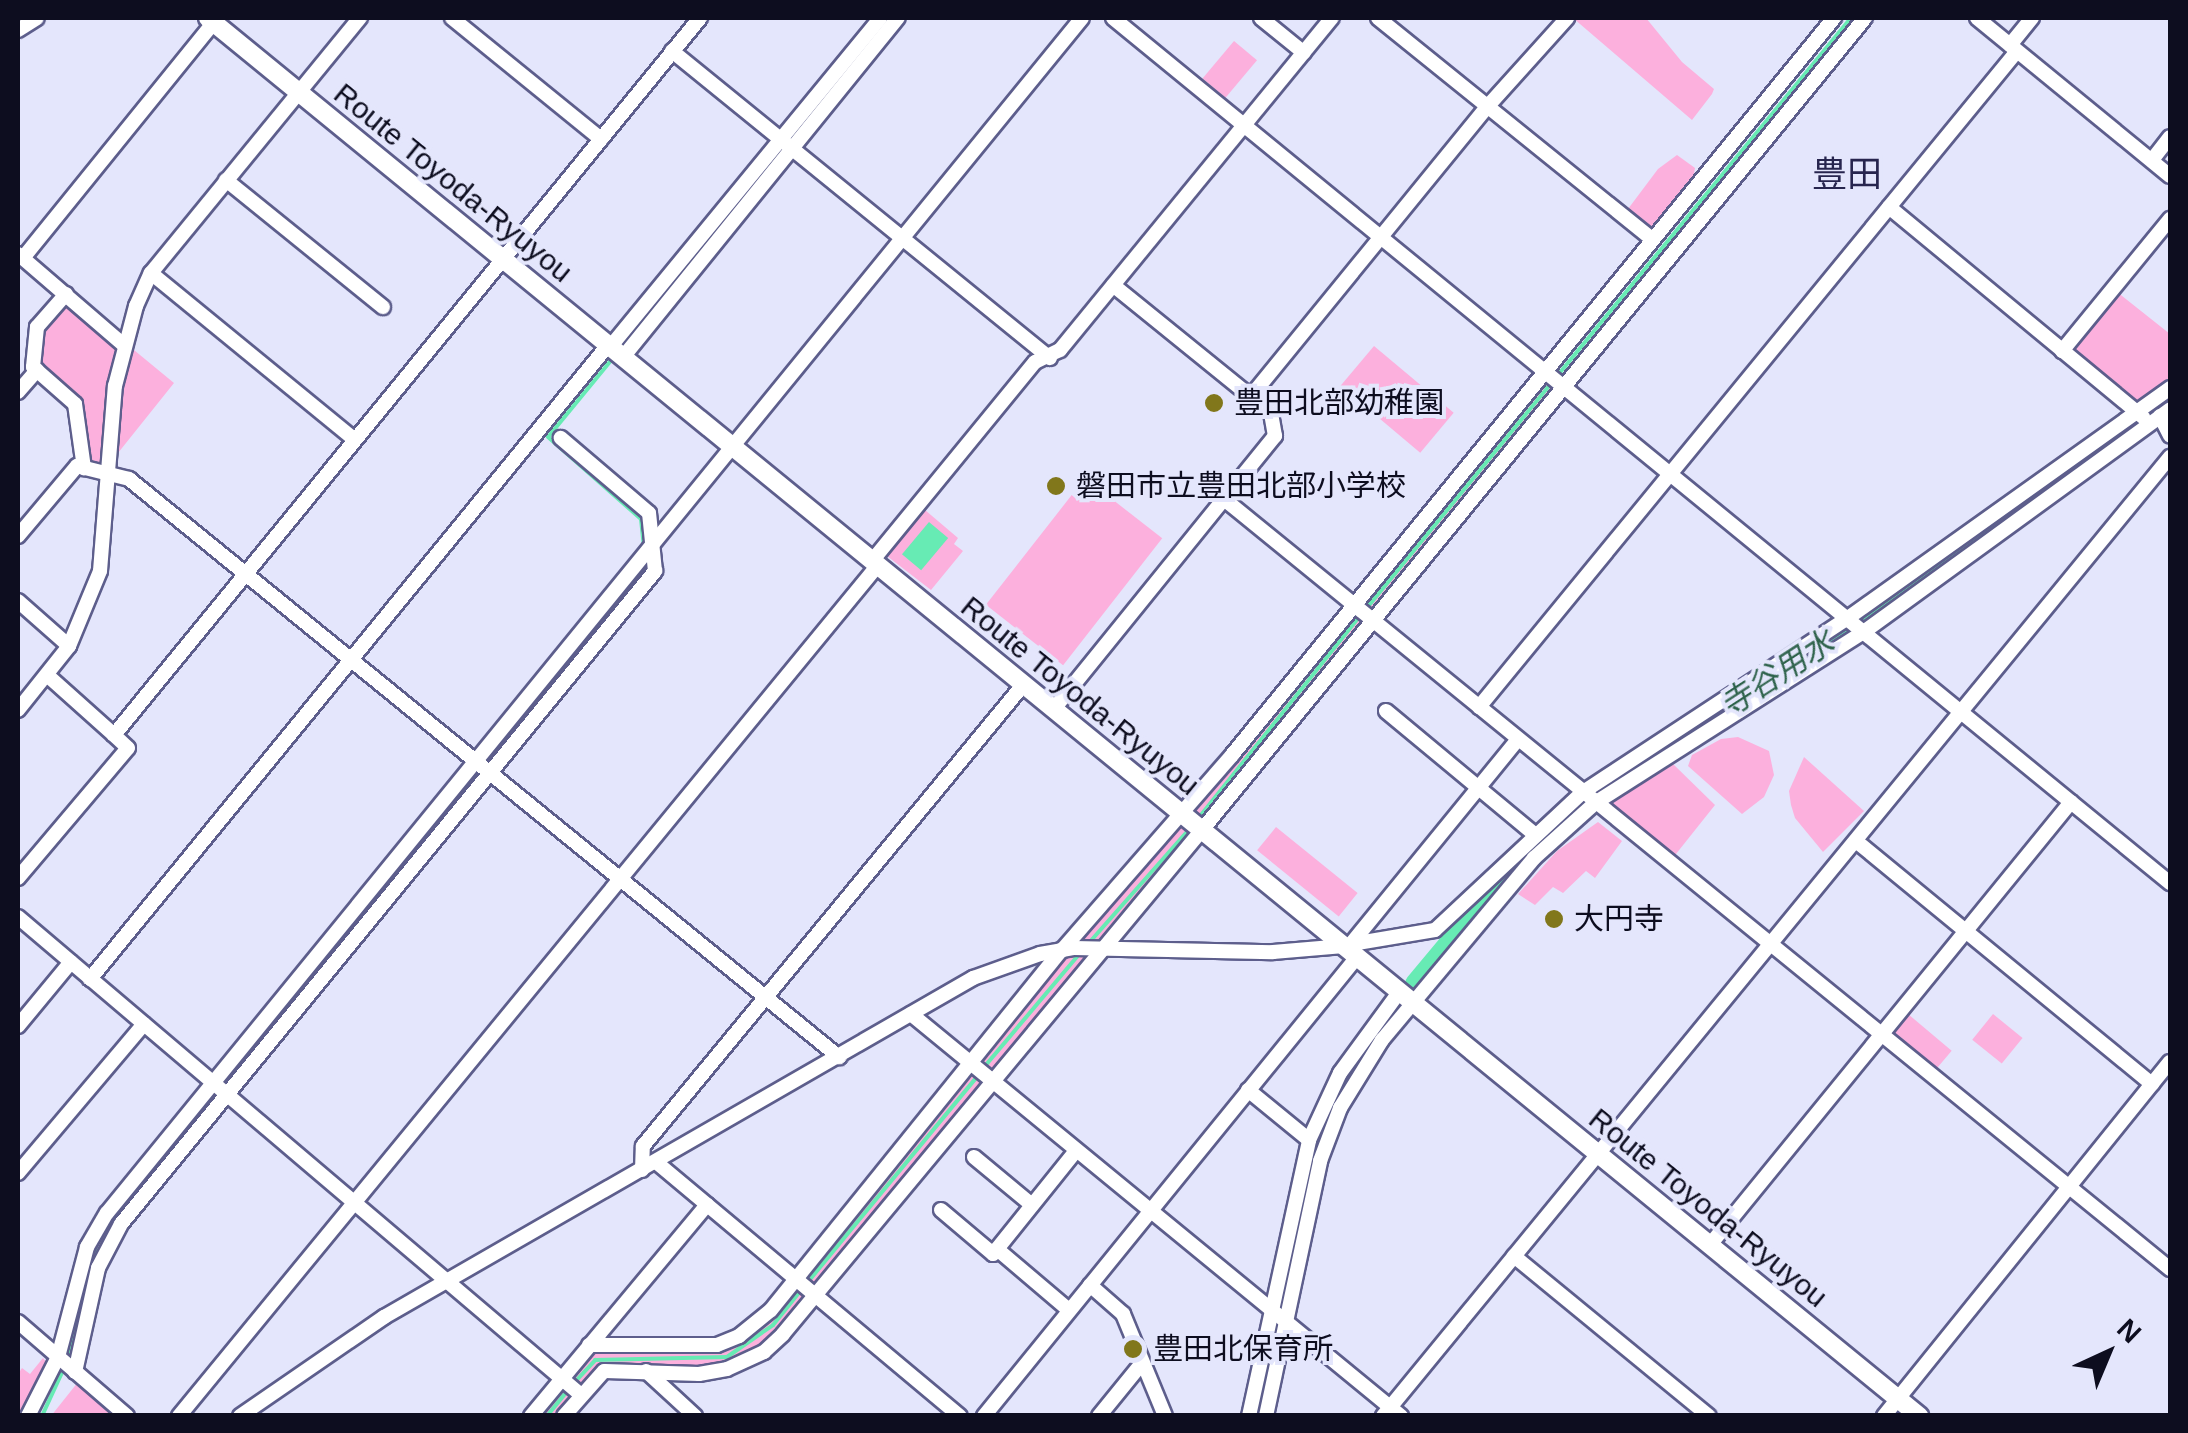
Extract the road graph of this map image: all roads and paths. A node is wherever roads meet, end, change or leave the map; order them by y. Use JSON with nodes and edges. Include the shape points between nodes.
{"nodes":[{"id":1,"x":37,"y":18,"type":"edge"},
{"id":2,"x":360,"y":18,"type":"edge"},
{"id":3,"x":452,"y":18,"type":"edge"},
{"id":4,"x":700,"y":18,"type":"edge"},
{"id":5,"x":880,"y":18,"type":"edge"},
{"id":6,"x":898,"y":18,"type":"edge"},
{"id":7,"x":1082,"y":18,"type":"edge"},
{"id":8,"x":1113,"y":18,"type":"edge"},
{"id":9,"x":1260,"y":18,"type":"edge"},
{"id":10,"x":1332,"y":18,"type":"edge"},
{"id":11,"x":1378,"y":18,"type":"edge"},
{"id":12,"x":1567,"y":18,"type":"edge"},
{"id":13,"x":1834,"y":18,"type":"edge"},
{"id":14,"x":1865,"y":18,"type":"edge"},
{"id":15,"x":1977,"y":18,"type":"edge"},
{"id":16,"x":2032,"y":18,"type":"edge"},
{"id":17,"x":211,"y":20,"type":"edge"},
{"id":18,"x":18,"y":30,"type":"edge"},
{"id":19,"x":2014,"y":48,"type":"junction"},
{"id":20,"x":672,"y":51,"type":"junction"},
{"id":21,"x":1304,"y":52,"type":"junction"},
{"id":22,"x":297,"y":92,"type":"junction"},
{"id":23,"x":1487,"y":108,"type":"junction"},
{"id":24,"x":1245,"y":126,"type":"junction"},
{"id":25,"x":2170,"y":137,"type":"edge"},
{"id":26,"x":601,"y":138,"type":"junction"},
{"id":27,"x":787,"y":143,"type":"junction"},
{"id":28,"x":2152,"y":160,"type":"junction"},
{"id":29,"x":2170,"y":176,"type":"edge"},
{"id":30,"x":226,"y":180,"type":"junction"},
{"id":31,"x":1889,"y":207,"type":"junction"},
{"id":32,"x":2170,"y":220,"type":"edge"},
{"id":33,"x":903,"y":236,"type":"junction"},
{"id":34,"x":1380,"y":238,"type":"junction"},
{"id":35,"x":1652,"y":239,"type":"junction"},
{"id":36,"x":20,"y":255,"type":"edge"},
{"id":37,"x":504,"y":259,"type":"junction"},
{"id":38,"x":151,"y":272,"type":"junction"},
{"id":39,"x":1113,"y":284,"type":"junction"},
{"id":40,"x":66,"y":294,"type":"junction"},
{"id":41,"x":383,"y":307,"type":"dead end"},
{"id":42,"x":125,"y":346,"type":"junction"},
{"id":43,"x":616,"y":350,"type":"junction"},
{"id":44,"x":2062,"y":350,"type":"junction"},
{"id":45,"x":1050,"y":358,"type":"junction"},
{"id":46,"x":37,"y":370,"type":"junction"},
{"id":47,"x":1545,"y":372,"type":"junction"},
{"id":48,"x":1564,"y":387,"type":"junction"},
{"id":49,"x":2170,"y":388,"type":"edge"},
{"id":50,"x":18,"y":392,"type":"edge"},
{"id":51,"x":1252,"y":395,"type":"junction"},
{"id":52,"x":2151,"y":416,"type":"edge"},
{"id":53,"x":2170,"y":436,"type":"edge"},
{"id":54,"x":560,"y":438,"type":"dead end"},
{"id":55,"x":354,"y":439,"type":"junction"},
{"id":56,"x":732,"y":446,"type":"junction"},
{"id":57,"x":2170,"y":457,"type":"edge"},
{"id":58,"x":84,"y":468,"type":"junction"},
{"id":59,"x":1669,"y":473,"type":"junction"},
{"id":60,"x":109,"y":476,"type":"junction"},
{"id":61,"x":1224,"y":499,"type":"junction"},
{"id":62,"x":18,"y":536,"type":"edge"},
{"id":63,"x":654,"y":542,"type":"junction"},
{"id":64,"x":874,"y":563,"type":"junction"},
{"id":65,"x":246,"y":571,"type":"junction"},
{"id":66,"x":18,"y":601,"type":"edge"},
{"id":67,"x":1354,"y":606,"type":"junction"},
{"id":68,"x":1373,"y":621,"type":"junction"},
{"id":69,"x":1856,"y":624,"type":"junction"},
{"id":70,"x":70,"y":646,"type":"junction"},
{"id":71,"x":352,"y":658,"type":"junction"},
{"id":72,"x":47,"y":676,"type":"junction"},
{"id":73,"x":1023,"y":685,"type":"junction"},
{"id":74,"x":1478,"y":707,"type":"junction"},
{"id":75,"x":18,"y":710,"type":"edge"},
{"id":76,"x":1053,"y":710,"type":"junction"},
{"id":77,"x":1386,"y":711,"type":"dead end"},
{"id":78,"x":1962,"y":712,"type":"junction"},
{"id":79,"x":114,"y":735,"type":"junction"},
{"id":80,"x":1518,"y":739,"type":"junction"},
{"id":81,"x":476,"y":761,"type":"junction"},
{"id":82,"x":489,"y":772,"type":"junction"},
{"id":83,"x":1478,"y":789,"type":"junction"},
{"id":84,"x":1589,"y":797,"type":"junction"},
{"id":85,"x":2071,"y":802,"type":"junction"},
{"id":86,"x":1191,"y":822,"type":"junction"},
{"id":87,"x":1533,"y":834,"type":"junction"},
{"id":88,"x":1856,"y":841,"type":"junction"},
{"id":89,"x":18,"y":878,"type":"edge"},
{"id":90,"x":622,"y":881,"type":"junction"},
{"id":91,"x":2170,"y":883,"type":"edge"},
{"id":92,"x":18,"y":916,"type":"edge"},
{"id":93,"x":1965,"y":933,"type":"junction"},
{"id":94,"x":1771,"y":945,"type":"junction"},
{"id":95,"x":1106,"y":947,"type":"junction"},
{"id":96,"x":1350,"y":949,"type":"junction"},
{"id":97,"x":1062,"y":950,"type":"junction"},
{"id":98,"x":71,"y":962,"type":"junction"},
{"id":99,"x":90,"y":978,"type":"junction"},
{"id":100,"x":1406,"y":996,"type":"junction"},
{"id":101,"x":765,"y":997,"type":"junction"},
{"id":102,"x":911,"y":1014,"type":"junction"},
{"id":103,"x":144,"y":1024,"type":"junction"},
{"id":104,"x":18,"y":1026,"type":"edge"},
{"id":105,"x":1882,"y":1036,"type":"junction"},
{"id":106,"x":839,"y":1057,"type":"junction"},
{"id":107,"x":2170,"y":1062,"type":"edge"},
{"id":108,"x":970,"y":1066,"type":"junction"},
{"id":109,"x":212,"y":1082,"type":"junction"},
{"id":110,"x":989,"y":1082,"type":"junction"},
{"id":111,"x":2152,"y":1084,"type":"junction"},
{"id":112,"x":1248,"y":1090,"type":"junction"},
{"id":113,"x":228,"y":1094,"type":"junction"},
{"id":114,"x":1310,"y":1140,"type":"junction"},
{"id":115,"x":1075,"y":1152,"type":"junction"},
{"id":116,"x":1598,"y":1153,"type":"junction"},
{"id":117,"x":974,"y":1157,"type":"dead end"},
{"id":118,"x":649,"y":1166,"type":"junction"},
{"id":119,"x":18,"y":1173,"type":"edge"},
{"id":120,"x":2069,"y":1187,"type":"junction"},
{"id":121,"x":358,"y":1202,"type":"junction"},
{"id":122,"x":707,"y":1205,"type":"junction"},
{"id":123,"x":1032,"y":1205,"type":"junction"},
{"id":124,"x":940,"y":1210,"type":"dead end"},
{"id":125,"x":1148,"y":1212,"type":"junction"},
{"id":126,"x":1709,"y":1246,"type":"junction"},
{"id":127,"x":997,"y":1249,"type":"junction"},
{"id":128,"x":1514,"y":1256,"type":"junction"},
{"id":129,"x":2170,"y":1269,"type":"edge"},
{"id":130,"x":448,"y":1280,"type":"junction"},
{"id":131,"x":796,"y":1280,"type":"junction"},
{"id":132,"x":1090,"y":1285,"type":"junction"},
{"id":133,"x":815,"y":1296,"type":"junction"},
{"id":134,"x":1069,"y":1310,"type":"junction"},
{"id":135,"x":1278,"y":1316,"type":"junction"},
{"id":136,"x":18,"y":1322,"type":"edge"},
{"id":137,"x":589,"y":1344,"type":"junction"},
{"id":138,"x":636,"y":1347,"type":"junction"},
{"id":139,"x":58,"y":1357,"type":"junction"},
{"id":140,"x":1142,"y":1362,"type":"junction"},
{"id":141,"x":640,"y":1371,"type":"junction"},
{"id":142,"x":75,"y":1372,"type":"junction"},
{"id":143,"x":561,"y":1378,"type":"junction"},
{"id":144,"x":580,"y":1395,"type":"junction"},
{"id":145,"x":1898,"y":1398,"type":"junction"},
{"id":146,"x":1392,"y":1413,"type":"edge"},
{"id":147,"x":28,"y":1416,"type":"edge"},
{"id":148,"x":127,"y":1416,"type":"edge"},
{"id":149,"x":179,"y":1416,"type":"edge"},
{"id":150,"x":240,"y":1416,"type":"edge"},
{"id":151,"x":531,"y":1416,"type":"edge"},
{"id":152,"x":564,"y":1416,"type":"edge"},
{"id":153,"x":696,"y":1416,"type":"edge"},
{"id":154,"x":960,"y":1416,"type":"edge"},
{"id":155,"x":984,"y":1416,"type":"edge"},
{"id":156,"x":1100,"y":1416,"type":"edge"},
{"id":157,"x":1165,"y":1416,"type":"edge"},
{"id":158,"x":1250,"y":1416,"type":"edge"},
{"id":159,"x":1266,"y":1416,"type":"edge"},
{"id":160,"x":1709,"y":1416,"type":"edge"},
{"id":161,"x":1884,"y":1416,"type":"edge"},
{"id":162,"x":1919,"y":1416,"type":"edge"}],
"edges":[{"from":1,"to":18,"type":"street"},
{"from":2,"to":22,"type":"street"},
{"from":3,"to":26,"type":"street"},
{"from":4,"to":20,"type":"street"},
{"from":5,"to":27,"type":"street"},
{"from":6,"to":27,"type":"street"},
{"from":7,"to":33,"type":"street"},
{"from":8,"to":24,"type":"street"},
{"from":9,"to":21,"type":"street"},
{"from":10,"to":21,"type":"street"},
{"from":11,"to":23,"type":"street"},
{"from":12,"to":23,"type":"street"},
{"from":13,"to":35,"type":"street"},
{"from":14,"to":48,"type":"street"},
{"from":15,"to":19,"type":"street"},
{"from":16,"to":19,"type":"street"},
{"from":17,"to":22,"type":"main road","name":"Route Toyoda-Ryuyou"},
{"from":17,"to":36,"type":"street"},
{"from":19,"to":28,"type":"street"},
{"from":19,"to":31,"type":"street"},
{"from":20,"to":26,"type":"street"},
{"from":20,"to":27,"type":"street"},
{"from":21,"to":24,"type":"street"},
{"from":22,"to":30,"type":"street"},
{"from":22,"to":37,"type":"main road","name":"Route Toyoda-Ryuyou"},
{"from":23,"to":34,"type":"street"},
{"from":23,"to":35,"type":"street"},
{"from":24,"to":34,"type":"street"},
{"from":24,"to":39,"type":"street"},
{"from":25,"to":28,"type":"street"},
{"from":26,"to":37,"type":"street"},
{"from":27,"to":33,"type":"street"},
{"from":27,"to":43,"type":"street"},
{"from":28,"to":29,"type":"street"},
{"from":30,"to":38,"type":"street"},
{"from":30,"to":41,"type":"street"},
{"from":31,"to":44,"type":"street"},
{"from":31,"to":59,"type":"street"},
{"from":32,"to":44,"type":"street"},
{"from":33,"to":45,"type":"street"},
{"from":33,"to":56,"type":"street"},
{"from":34,"to":47,"type":"street"},
{"from":34,"to":51,"type":"street"},
{"from":35,"to":47,"type":"street"},
{"from":36,"to":40,"type":"street"},
{"from":37,"to":43,"type":"main road","name":"Route Toyoda-Ryuyou"},
{"from":37,"to":55,"type":"street"},
{"from":38,"to":42,"type":"street"},
{"from":38,"to":55,"type":"street"},
{"from":39,"to":45,"type":"street"},
{"from":39,"to":51,"type":"street"},
{"from":40,"to":42,"type":"street"},
{"from":40,"to":46,"type":"street","via":[[37,327]]},
{"from":42,"to":60,"type":"street","via":[[115,386]]},
{"from":43,"to":56,"type":"main road","name":"Route Toyoda-Ryuyou"},
{"from":43,"to":71,"type":"street"},
{"from":44,"to":52,"type":"street"},
{"from":45,"to":64,"type":"street","via":[[1034,362]]},
{"from":46,"to":50,"type":"street"},
{"from":46,"to":58,"type":"street","via":[[76,404]]},
{"from":47,"to":48,"type":"street"},
{"from":47,"to":67,"type":"street"},
{"from":48,"to":59,"type":"street"},
{"from":48,"to":68,"type":"street"},
{"from":49,"to":52,"type":"street"},
{"from":51,"to":61,"type":"street","via":[[1270,413],[1275,436]]},
{"from":52,"to":53,"type":"street"},
{"from":52,"to":69,"type":"street"},
{"from":54,"to":63,"type":"street","via":[[650,512]]},
{"from":55,"to":65,"type":"street"},
{"from":56,"to":63,"type":"street"},
{"from":56,"to":64,"type":"main road","name":"Route Toyoda-Ryuyou"},
{"from":57,"to":78,"type":"street"},
{"from":58,"to":60,"type":"street"},
{"from":58,"to":62,"type":"street","via":[[77,466]]},
{"from":59,"to":69,"type":"street"},
{"from":59,"to":74,"type":"street"},
{"from":60,"to":65,"type":"street","via":[[130,479]]},
{"from":60,"to":70,"type":"street","via":[[100,571]]},
{"from":61,"to":67,"type":"street"},
{"from":61,"to":76,"type":"street"},
{"from":63,"to":81,"type":"street"},
{"from":63,"to":82,"type":"street","via":[[655,571]]},
{"from":64,"to":73,"type":"main road","name":"Route Toyoda-Ryuyou"},
{"from":64,"to":90,"type":"street"},
{"from":65,"to":71,"type":"street"},
{"from":65,"to":79,"type":"street"},
{"from":66,"to":70,"type":"street"},
{"from":67,"to":68,"type":"street"},
{"from":67,"to":86,"type":"street"},
{"from":68,"to":74,"type":"street"},
{"from":68,"to":86,"type":"street"},
{"from":69,"to":78,"type":"street"},
{"from":69,"to":84,"type":"street"},
{"from":70,"to":72,"type":"street"},
{"from":71,"to":81,"type":"street"},
{"from":71,"to":99,"type":"street"},
{"from":72,"to":75,"type":"street"},
{"from":72,"to":79,"type":"street"},
{"from":73,"to":76,"type":"main road","name":"Route Toyoda-Ryuyou"},
{"from":73,"to":101,"type":"street"},
{"from":74,"to":80,"type":"street"},
{"from":76,"to":86,"type":"main road","name":"Route Toyoda-Ryuyou"},
{"from":77,"to":83,"type":"street"},
{"from":78,"to":85,"type":"street"},
{"from":78,"to":88,"type":"street"},
{"from":79,"to":89,"type":"street","via":[[128,748]]},
{"from":80,"to":83,"type":"street"},
{"from":80,"to":84,"type":"street"},
{"from":81,"to":82,"type":"street"},
{"from":81,"to":109,"type":"street"},
{"from":82,"to":90,"type":"street"},
{"from":82,"to":113,"type":"street"},
{"from":83,"to":87,"type":"street"},
{"from":83,"to":96,"type":"street"},
{"from":84,"to":87,"type":"street"},
{"from":84,"to":94,"type":"street"},
{"from":84,"to":100,"type":"street"},
{"from":85,"to":91,"type":"street"},
{"from":85,"to":93,"type":"street"},
{"from":86,"to":95,"type":"street"},
{"from":86,"to":96,"type":"main road","name":"Route Toyoda-Ryuyou"},
{"from":86,"to":97,"type":"street"},
{"from":87,"to":96,"type":"street","via":[[1435,930]]},
{"from":88,"to":93,"type":"street"},
{"from":88,"to":94,"type":"street"},
{"from":90,"to":101,"type":"street"},
{"from":90,"to":121,"type":"street"},
{"from":92,"to":98,"type":"street"},
{"from":93,"to":105,"type":"street"},
{"from":93,"to":111,"type":"street"},
{"from":94,"to":105,"type":"street"},
{"from":94,"to":116,"type":"street"},
{"from":95,"to":96,"type":"street"},
{"from":95,"to":97,"type":"street"},
{"from":95,"to":110,"type":"street"},
{"from":96,"to":100,"type":"main road","name":"Route Toyoda-Ryuyou"},
{"from":96,"to":112,"type":"street"},
{"from":97,"to":102,"type":"street","via":[[1008,963]]},
{"from":97,"to":108,"type":"street"},
{"from":98,"to":99,"type":"street"},
{"from":98,"to":104,"type":"street"},
{"from":99,"to":103,"type":"street"},
{"from":100,"to":114,"type":"street","via":[[1340,1073]]},
{"from":100,"to":116,"type":"main road","name":"Route Toyoda-Ryuyou"},
{"from":100,"to":135,"type":"street","via":[[1325,1141]]},
{"from":101,"to":106,"type":"street"},
{"from":101,"to":118,"type":"street","via":[[644,1146]]},
{"from":102,"to":106,"type":"street"},
{"from":102,"to":108,"type":"street"},
{"from":103,"to":109,"type":"street"},
{"from":103,"to":119,"type":"street"},
{"from":105,"to":120,"type":"street"},
{"from":105,"to":126,"type":"street"},
{"from":106,"to":118,"type":"street"},
{"from":107,"to":111,"type":"street"},
{"from":108,"to":110,"type":"street"},
{"from":108,"to":131,"type":"street"},
{"from":109,"to":113,"type":"street"},
{"from":109,"to":139,"type":"street","via":[[95,1230]]},
{"from":110,"to":115,"type":"street"},
{"from":110,"to":133,"type":"street"},
{"from":111,"to":120,"type":"street"},
{"from":112,"to":114,"type":"street"},
{"from":112,"to":125,"type":"street"},
{"from":113,"to":121,"type":"street"},
{"from":113,"to":142,"type":"street","via":[[107,1246]]},
{"from":114,"to":135,"type":"street"},
{"from":115,"to":123,"type":"street"},
{"from":115,"to":125,"type":"street"},
{"from":116,"to":126,"type":"main road","name":"Route Toyoda-Ryuyou"},
{"from":116,"to":128,"type":"street"},
{"from":117,"to":123,"type":"street"},
{"from":118,"to":122,"type":"street"},
{"from":118,"to":130,"type":"street"},
{"from":120,"to":129,"type":"street"},
{"from":120,"to":145,"type":"street"},
{"from":121,"to":130,"type":"street"},
{"from":121,"to":149,"type":"street"},
{"from":122,"to":131,"type":"street"},
{"from":122,"to":137,"type":"street"},
{"from":123,"to":127,"type":"street"},
{"from":124,"to":127,"type":"street","via":[[992,1254]]},
{"from":125,"to":132,"type":"street"},
{"from":125,"to":135,"type":"street"},
{"from":126,"to":145,"type":"main road","name":"Route Toyoda-Ryuyou"},
{"from":127,"to":134,"type":"street"},
{"from":128,"to":146,"type":"street"},
{"from":128,"to":160,"type":"street"},
{"from":130,"to":143,"type":"street"},
{"from":130,"to":150,"type":"street"},
{"from":131,"to":133,"type":"street"},
{"from":131,"to":138,"type":"street","via":[[739,1336],[716,1345]]},
{"from":132,"to":134,"type":"street"},
{"from":132,"to":140,"type":"street","via":[[1123,1314]]},
{"from":133,"to":141,"type":"street","via":[[764,1352],[744,1363],[698,1374]]},
{"from":133,"to":154,"type":"street"},
{"from":134,"to":155,"type":"street"},
{"from":135,"to":146,"type":"street"},
{"from":135,"to":158,"type":"street"},
{"from":135,"to":159,"type":"street"},
{"from":136,"to":139,"type":"street"},
{"from":137,"to":138,"type":"street"},
{"from":137,"to":143,"type":"street"},
{"from":138,"to":141,"type":"street"},
{"from":139,"to":142,"type":"street"},
{"from":139,"to":147,"type":"street"},
{"from":140,"to":156,"type":"street"},
{"from":140,"to":157,"type":"street"},
{"from":141,"to":144,"type":"street","via":[[604,1371]]},
{"from":141,"to":153,"type":"street"},
{"from":142,"to":148,"type":"street"},
{"from":143,"to":144,"type":"street"},
{"from":143,"to":151,"type":"street"},
{"from":144,"to":152,"type":"street"},
{"from":145,"to":161,"type":"street"},
{"from":145,"to":162,"type":"main road","name":"Route Toyoda-Ryuyou"}]}
